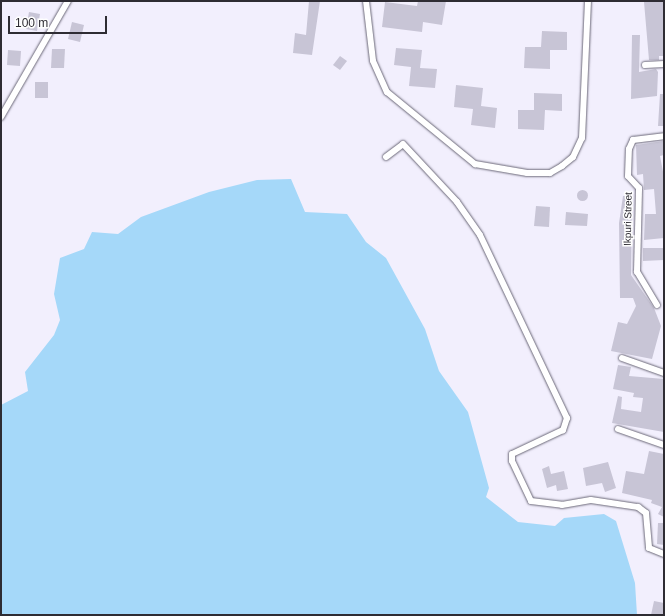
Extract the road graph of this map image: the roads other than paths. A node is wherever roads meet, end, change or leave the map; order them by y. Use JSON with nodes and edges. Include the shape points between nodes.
{"nodes":[{"id":1,"x":68,"y":1,"type":"edge"},
{"id":2,"x":366,"y":1,"type":"edge"},
{"id":3,"x":588,"y":1,"type":"edge"},
{"id":4,"x":664,"y":64,"type":"edge"},
{"id":5,"x":646,"y":65,"type":"dead end"},
{"id":6,"x":1,"y":117,"type":"edge"},
{"id":7,"x":664,"y":136,"type":"edge"},
{"id":8,"x":386,"y":157,"type":"dead end"},
{"id":9,"x":658,"y":305,"type":"dead end"},
{"id":10,"x":622,"y":358,"type":"dead end"},
{"id":11,"x":664,"y":373,"type":"edge"},
{"id":12,"x":618,"y":429,"type":"dead end"},
{"id":13,"x":664,"y":445,"type":"edge"},
{"id":14,"x":664,"y":554,"type":"edge"}],
"edges":[{"from":1,"to":6,"type":"street"},
{"from":2,"to":3,"type":"street","via":[[373,61],[387,92],[476,164],[527,173],[550,173],[562,166],[573,157],[582,138]]},
{"from":4,"to":5,"type":"street"},
{"from":7,"to":9,"type":"street","name":"Ikpuri Street","via":[[633,140],[629,149],[628,176],[639,188],[637,272]]},
{"from":8,"to":14,"type":"street","via":[[403,144],[456,202],[480,235],[567,418],[563,430],[512,454],[512,461],[531,501],[562,505],[591,500],[638,506],[646,513],[649,548]]},
{"from":10,"to":11,"type":"street"},
{"from":12,"to":13,"type":"street"}]}
